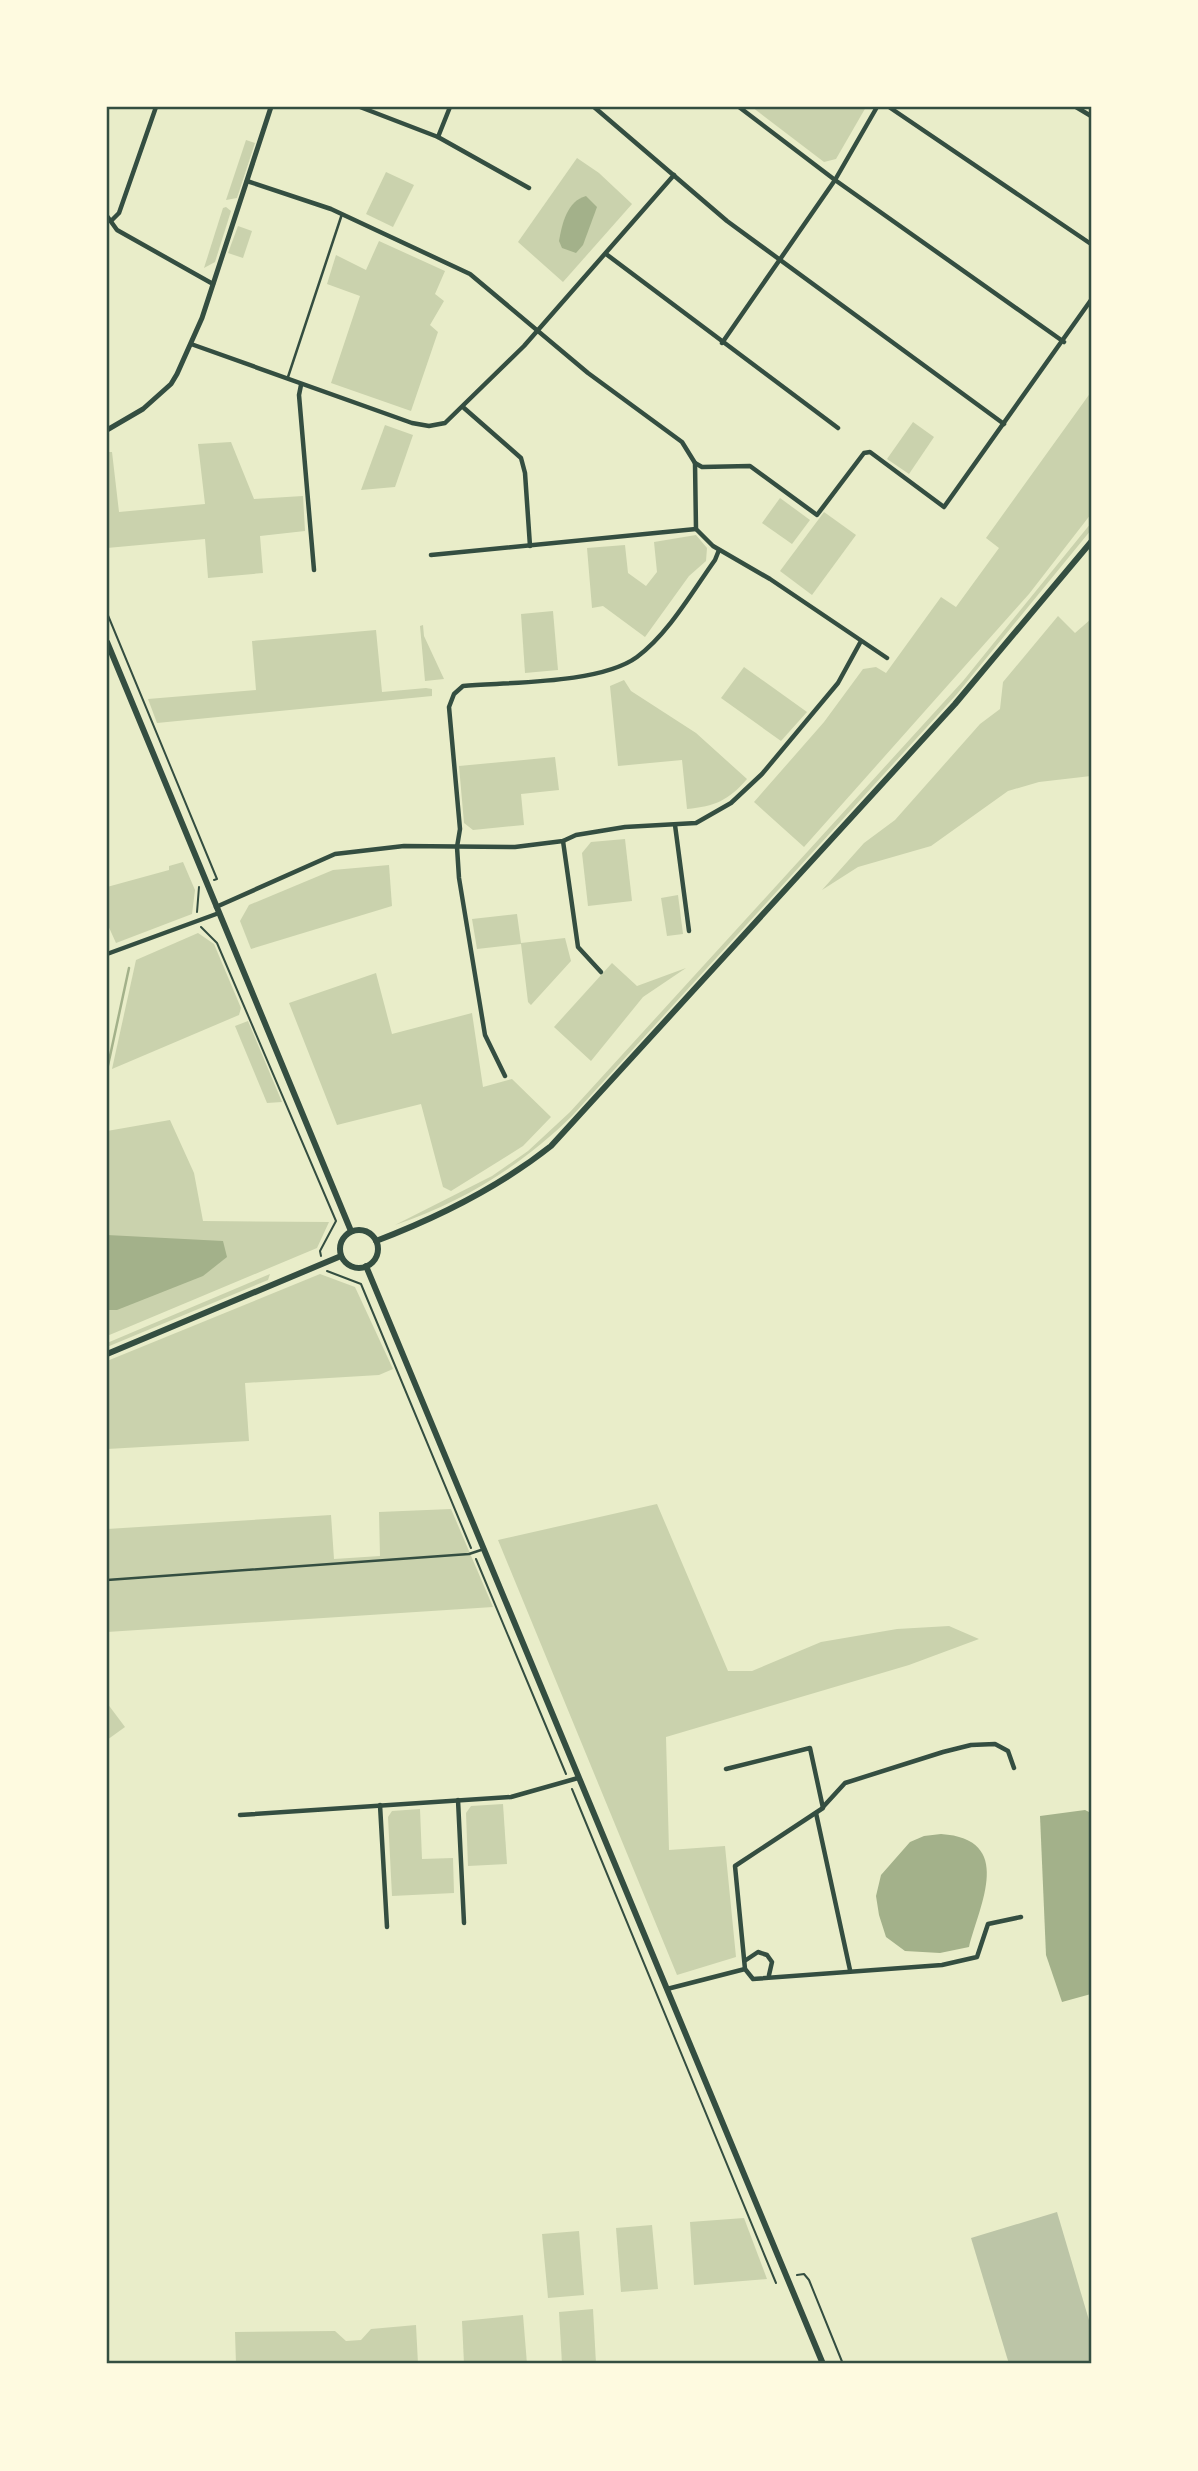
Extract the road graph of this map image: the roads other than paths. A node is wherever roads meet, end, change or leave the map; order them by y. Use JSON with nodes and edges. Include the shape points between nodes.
{"nodes":[{"id":1,"x":156,"y":107,"type":"edge"},
{"id":2,"x":271,"y":107,"type":"edge"},
{"id":3,"x":360,"y":107,"type":"edge"},
{"id":4,"x":450,"y":107,"type":"edge"},
{"id":5,"x":594,"y":107,"type":"edge"},
{"id":6,"x":739,"y":107,"type":"edge"},
{"id":7,"x":877,"y":107,"type":"edge"},
{"id":8,"x":889,"y":107,"type":"edge"},
{"id":9,"x":1076,"y":107,"type":"edge"},
{"id":10,"x":1091,"y":116,"type":"edge"},
{"id":11,"x":438,"y":137,"type":"junction"},
{"id":12,"x":674,"y":176,"type":"junction"},
{"id":13,"x":835,"y":180,"type":"junction"},
{"id":14,"x":247,"y":181,"type":"junction"},
{"id":15,"x":529,"y":188,"type":"dead end"},
{"id":16,"x":342,"y":214,"type":"junction"},
{"id":17,"x":109,"y":219,"type":"edge"},
{"id":18,"x":1091,"y":244,"type":"edge"},
{"id":19,"x":606,"y":254,"type":"junction"},
{"id":20,"x":780,"y":260,"type":"junction"},
{"id":21,"x":213,"y":284,"type":"junction"},
{"id":22,"x":1091,"y":300,"type":"edge"},
{"id":23,"x":539,"y":330,"type":"junction"},
{"id":24,"x":1064,"y":342,"type":"junction"},
{"id":25,"x":722,"y":343,"type":"junction"},
{"id":26,"x":191,"y":344,"type":"junction"},
{"id":27,"x":286,"y":380,"type":"junction"},
{"id":28,"x":300,"y":385,"type":"junction"},
{"id":29,"x":464,"y":408,"type":"junction"},
{"id":30,"x":1004,"y":424,"type":"junction"},
{"id":31,"x":838,"y":428,"type":"dead end"},
{"id":32,"x":107,"y":430,"type":"edge"},
{"id":33,"x":695,"y":463,"type":"junction"},
{"id":34,"x":696,"y":529,"type":"junction"},
{"id":35,"x":1091,"y":542,"type":"edge"},
{"id":36,"x":530,"y":546,"type":"junction"},
{"id":37,"x":719,"y":550,"type":"junction"},
{"id":38,"x":431,"y":555,"type":"dead end"},
{"id":39,"x":314,"y":570,"type":"dead end"},
{"id":40,"x":861,"y":641,"type":"junction"},
{"id":41,"x":107,"y":642,"type":"edge"},
{"id":42,"x":887,"y":658,"type":"dead end"},
{"id":43,"x":675,"y":825,"type":"junction"},
{"id":44,"x":563,"y":841,"type":"junction"},
{"id":45,"x":457,"y":847,"type":"junction"},
{"id":46,"x":218,"y":910,"type":"junction"},
{"id":47,"x":689,"y":931,"type":"dead end"},
{"id":48,"x":107,"y":954,"type":"edge"},
{"id":49,"x":601,"y":972,"type":"dead end"},
{"id":50,"x":505,"y":1076,"type":"dead end"},
{"id":51,"x":351,"y":1231,"type":"junction"},
{"id":52,"x":376,"y":1241,"type":"junction"},
{"id":53,"x":341,"y":1256,"type":"junction"},
{"id":54,"x":366,"y":1266,"type":"junction"},
{"id":55,"x":107,"y":1354,"type":"edge"},
{"id":56,"x":484,"y":1549,"type":"junction"},
{"id":57,"x":107,"y":1580,"type":"edge"},
{"id":58,"x":1014,"y":1768,"type":"dead end"},
{"id":59,"x":726,"y":1769,"type":"dead end"},
{"id":60,"x":578,"y":1778,"type":"junction"},
{"id":61,"x":458,"y":1800,"type":"junction"},
{"id":62,"x":380,"y":1805,"type":"junction"},
{"id":63,"x":823,"y":1808,"type":"junction"},
{"id":64,"x":816,"y":1812,"type":"junction"},
{"id":65,"x":240,"y":1815,"type":"dead end"},
{"id":66,"x":1021,"y":1917,"type":"dead end"},
{"id":67,"x":464,"y":1923,"type":"dead end"},
{"id":68,"x":387,"y":1927,"type":"dead end"},
{"id":69,"x":746,"y":1960,"type":"junction"},
{"id":70,"x":745,"y":1969,"type":"junction"},
{"id":71,"x":850,"y":1970,"type":"junction"},
{"id":72,"x":769,"y":1975,"type":"junction"},
{"id":73,"x":667,"y":1989,"type":"junction"},
{"id":74,"x":823,"y":2364,"type":"edge"}],
"edges":[{"from":1,"to":17,"type":"street","via":[[119,214]]},
{"from":2,"to":14,"type":"street"},
{"from":3,"to":11,"type":"street"},
{"from":4,"to":11,"type":"street"},
{"from":5,"to":12,"type":"street"},
{"from":6,"to":13,"type":"street"},
{"from":7,"to":13,"type":"street"},
{"from":8,"to":18,"type":"street"},
{"from":9,"to":10,"type":"street"},
{"from":11,"to":15,"type":"street"},
{"from":12,"to":19,"type":"street"},
{"from":12,"to":20,"type":"street"},
{"from":13,"to":20,"type":"street"},
{"from":13,"to":24,"type":"street"},
{"from":14,"to":16,"type":"street"},
{"from":14,"to":21,"type":"street"},
{"from":16,"to":23,"type":"street","via":[[470,274]]},
{"from":16,"to":27,"type":"lane"},
{"from":17,"to":21,"type":"street","via":[[117,230]]},
{"from":19,"to":23,"type":"street"},
{"from":19,"to":25,"type":"street"},
{"from":20,"to":25,"type":"street"},
{"from":20,"to":30,"type":"street"},
{"from":21,"to":26,"type":"street"},
{"from":22,"to":24,"type":"street"},
{"from":23,"to":29,"type":"street"},
{"from":23,"to":33,"type":"street","via":[[588,373],[682,442]]},
{"from":24,"to":30,"type":"street"},
{"from":25,"to":31,"type":"street"},
{"from":26,"to":27,"type":"street"},
{"from":26,"to":32,"type":"street","via":[[171,384],[143,409]]},
{"from":27,"to":28,"type":"street"},
{"from":28,"to":29,"type":"street","via":[[420,425],[445,423]]},
{"from":28,"to":39,"type":"street"},
{"from":29,"to":36,"type":"street","via":[[522,458]]},
{"from":30,"to":33,"type":"street","via":[[944,507],[870,453],[861,454],[817,515],[750,466],[702,467]]},
{"from":33,"to":34,"type":"street"},
{"from":34,"to":36,"type":"street"},
{"from":34,"to":37,"type":"street"},
{"from":35,"to":52,"type":"main road","via":[[956,704],[551,1146],[494,1187]]},
{"from":36,"to":38,"type":"street"},
{"from":37,"to":40,"type":"street"},
{"from":37,"to":45,"type":"street","via":[[659,637],[623,665],[592,674],[463,686],[454,694],[449,707],[460,829]]},
{"from":40,"to":42,"type":"street"},
{"from":40,"to":43,"type":"street","via":[[838,683],[762,774],[716,814],[696,823]]},
{"from":41,"to":46,"type":"main road"},
{"from":43,"to":44,"type":"street","via":[[625,827]]},
{"from":43,"to":47,"type":"street"},
{"from":44,"to":45,"type":"street"},
{"from":44,"to":49,"type":"street","via":[[578,947]]},
{"from":45,"to":46,"type":"street","via":[[404,846],[335,854]]},
{"from":45,"to":50,"type":"street","via":[[485,1035]]},
{"from":46,"to":48,"type":"street"},
{"from":46,"to":51,"type":"main road"},
{"from":51,"to":52,"type":"main road","via":[[367,1231]]},
{"from":51,"to":53,"type":"main road","via":[[341,1243]]},
{"from":52,"to":54,"type":"main road","via":[[376,1256]]},
{"from":53,"to":54,"type":"main road","via":[[349,1265]]},
{"from":53,"to":55,"type":"main road"},
{"from":54,"to":56,"type":"main road"},
{"from":56,"to":57,"type":"lane"},
{"from":56,"to":60,"type":"main road"},
{"from":58,"to":63,"type":"street","via":[[1008,1751],[995,1744],[971,1745],[845,1783]]},
{"from":59,"to":63,"type":"street","via":[[810,1748]]},
{"from":60,"to":61,"type":"street","via":[[511,1797]]},
{"from":60,"to":73,"type":"main road"},
{"from":61,"to":62,"type":"street"},
{"from":61,"to":67,"type":"street"},
{"from":62,"to":65,"type":"street"},
{"from":62,"to":68,"type":"street"},
{"from":63,"to":64,"type":"street"},
{"from":64,"to":69,"type":"street","via":[[735,1866]]},
{"from":64,"to":71,"type":"street"},
{"from":66,"to":71,"type":"street","via":[[988,1924],[976,1957],[942,1965]]},
{"from":69,"to":70,"type":"street"},
{"from":69,"to":72,"type":"street","via":[[753,1953],[766,1955],[772,1962]]},
{"from":70,"to":72,"type":"street","via":[[753,1979]]},
{"from":70,"to":73,"type":"street"},
{"from":71,"to":72,"type":"street"},
{"from":73,"to":74,"type":"main road"}]}
